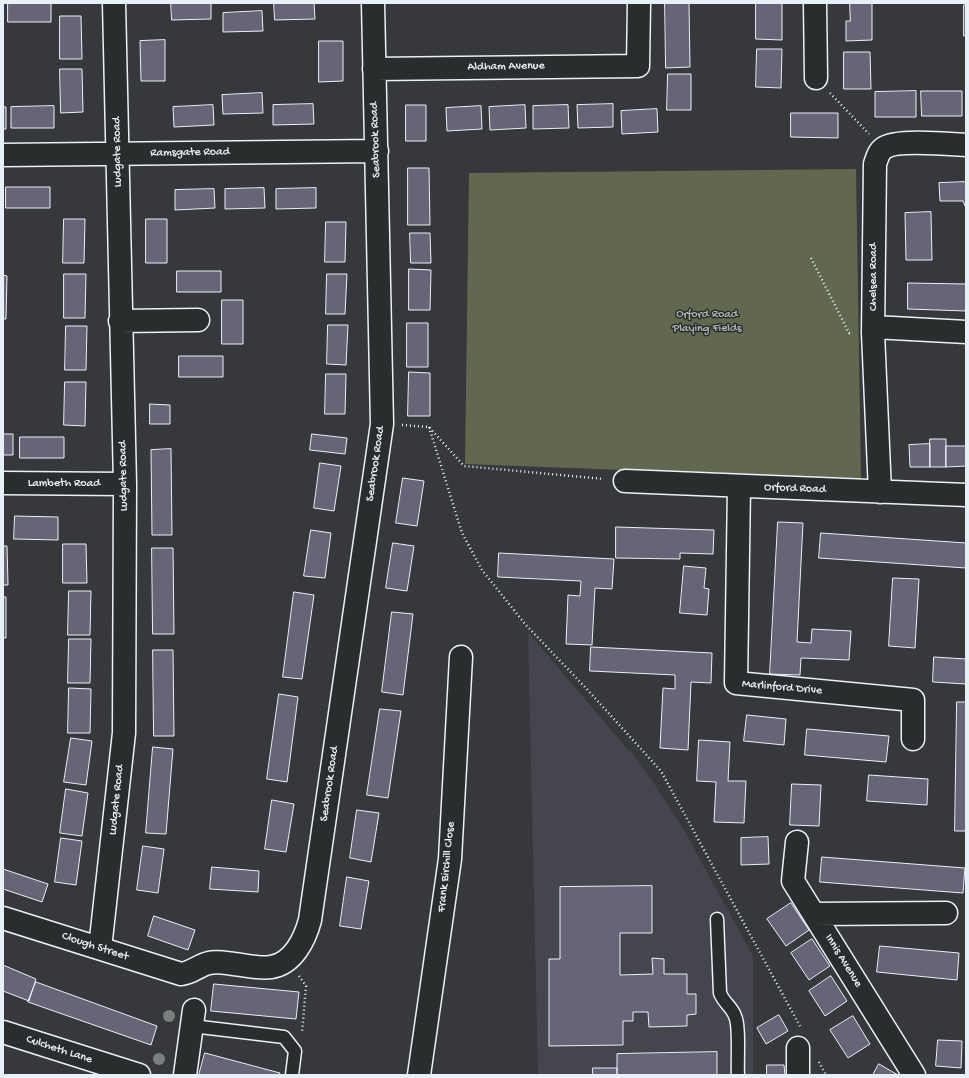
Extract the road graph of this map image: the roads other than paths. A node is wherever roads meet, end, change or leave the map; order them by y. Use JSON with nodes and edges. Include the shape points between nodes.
{"nodes":[{"id":1,"x":114,"y":3,"type":"edge"},
{"id":2,"x":373,"y":3,"type":"edge"},
{"id":3,"x":639,"y":3,"type":"edge"},
{"id":4,"x":815,"y":3,"type":"edge"},
{"id":5,"x":374,"y":69,"type":"junction"},
{"id":6,"x":816,"y":78,"type":"road end"},
{"id":7,"x":966,"y":145,"type":"edge"},
{"id":8,"x":377,"y":151,"type":"junction"},
{"id":9,"x":118,"y":154,"type":"junction"},
{"id":10,"x":3,"y":155,"type":"edge"},
{"id":11,"x":198,"y":320,"type":"dead end"},
{"id":12,"x":120,"y":321,"type":"junction"},
{"id":13,"x":873,"y":330,"type":"junction"},
{"id":14,"x":966,"y":332,"type":"edge"},
{"id":15,"x":625,"y":481,"type":"road end"},
{"id":16,"x":3,"y":483,"type":"edge"},
{"id":17,"x":125,"y":484,"type":"junction"},
{"id":18,"x":739,"y":486,"type":"junction"},
{"id":19,"x":880,"y":492,"type":"junction"},
{"id":20,"x":966,"y":495,"type":"edge"},
{"id":21,"x":461,"y":657,"type":"dead end"},
{"id":22,"x":913,"y":739,"type":"dead end"},
{"id":23,"x":797,"y":842,"type":"dead end"},
{"id":24,"x":946,"y":913,"type":"dead end"},
{"id":25,"x":814,"y":914,"type":"junction"},
{"id":26,"x":3,"y":918,"type":"edge"},
{"id":27,"x":718,"y":919,"type":"dead end"},
{"id":28,"x":100,"y":948,"type":"junction"},
{"id":29,"x":188,"y":973,"type":"joint"},
{"id":30,"x":193,"y":1018,"type":"joint"},
{"id":31,"x":3,"y":1032,"type":"edge"},
{"id":32,"x":800,"y":1038,"type":"road end"},
{"id":33,"x":139,"y":1075,"type":"edge"},
{"id":34,"x":185,"y":1075,"type":"edge"},
{"id":35,"x":292,"y":1075,"type":"edge"},
{"id":36,"x":419,"y":1075,"type":"edge"},
{"id":37,"x":738,"y":1075,"type":"edge"},
{"id":38,"x":798,"y":1075,"type":"edge"},
{"id":39,"x":914,"y":1075,"type":"edge"}],
"edges":[{"from":1,"to":9,"type":"street","name":"Ludgate Road"},
{"from":2,"to":5,"type":"street","name":"Seabrook Road"},
{"from":3,"to":5,"type":"street","name":"Aldham Avenue","via":[[638,66]]},
{"from":4,"to":6,"type":"street"},
{"from":5,"to":8,"type":"street","name":"Seabrook Road"},
{"from":7,"to":13,"type":"street","name":"Chelsea Road","via":[[902,143],[882,148],[878,155],[874,164]]},
{"from":8,"to":9,"type":"street","name":"Ramsgate Road"},
{"from":8,"to":29,"type":"street","name":"Seabrook Road","via":[[382,424],[310,920],[300,945],[280,965],[270,968],[210,963]]},
{"from":9,"to":10,"type":"street","name":"Ramsgate Road"},
{"from":9,"to":12,"type":"street","name":"Ludgate Road"},
{"from":11,"to":12,"type":"street"},
{"from":12,"to":17,"type":"street","name":"Ludgate Road"},
{"from":13,"to":14,"type":"street"},
{"from":13,"to":19,"type":"street","name":"Chelsea Road"},
{"from":15,"to":18,"type":"street","name":"Orford Road"},
{"from":16,"to":17,"type":"street","name":"Lambeth Road"},
{"from":17,"to":28,"type":"street","name":"Ludgate Road","via":[[124,732]]},
{"from":18,"to":19,"type":"street","name":"Orford Road"},
{"from":18,"to":22,"type":"street","name":"Marlinford Drive","via":[[736,683],[913,700]]},
{"from":19,"to":20,"type":"street","name":"Orford Road"},
{"from":21,"to":36,"type":"street","name":"Frank Birchill Close","via":[[450,859]]},
{"from":23,"to":25,"type":"street","name":"Innis Avenue","via":[[793,881]]},
{"from":24,"to":25,"type":"street"},
{"from":25,"to":39,"type":"street","name":"Innis Avenue"},
{"from":26,"to":28,"type":"street","name":"Clough Street"},
{"from":27,"to":37,"type":"lane","via":[[720,993],[724,1002],[734,1012],[737,1021]]},
{"from":28,"to":29,"type":"street","name":"Clough Street","via":[[173,972]]},
{"from":30,"to":34,"type":"street"},
{"from":30,"to":35,"type":"lane","via":[[284,1037],[295,1051]]},
{"from":31,"to":33,"type":"street","name":"Culcheth Lane"},
{"from":32,"to":38,"type":"street"}]}
